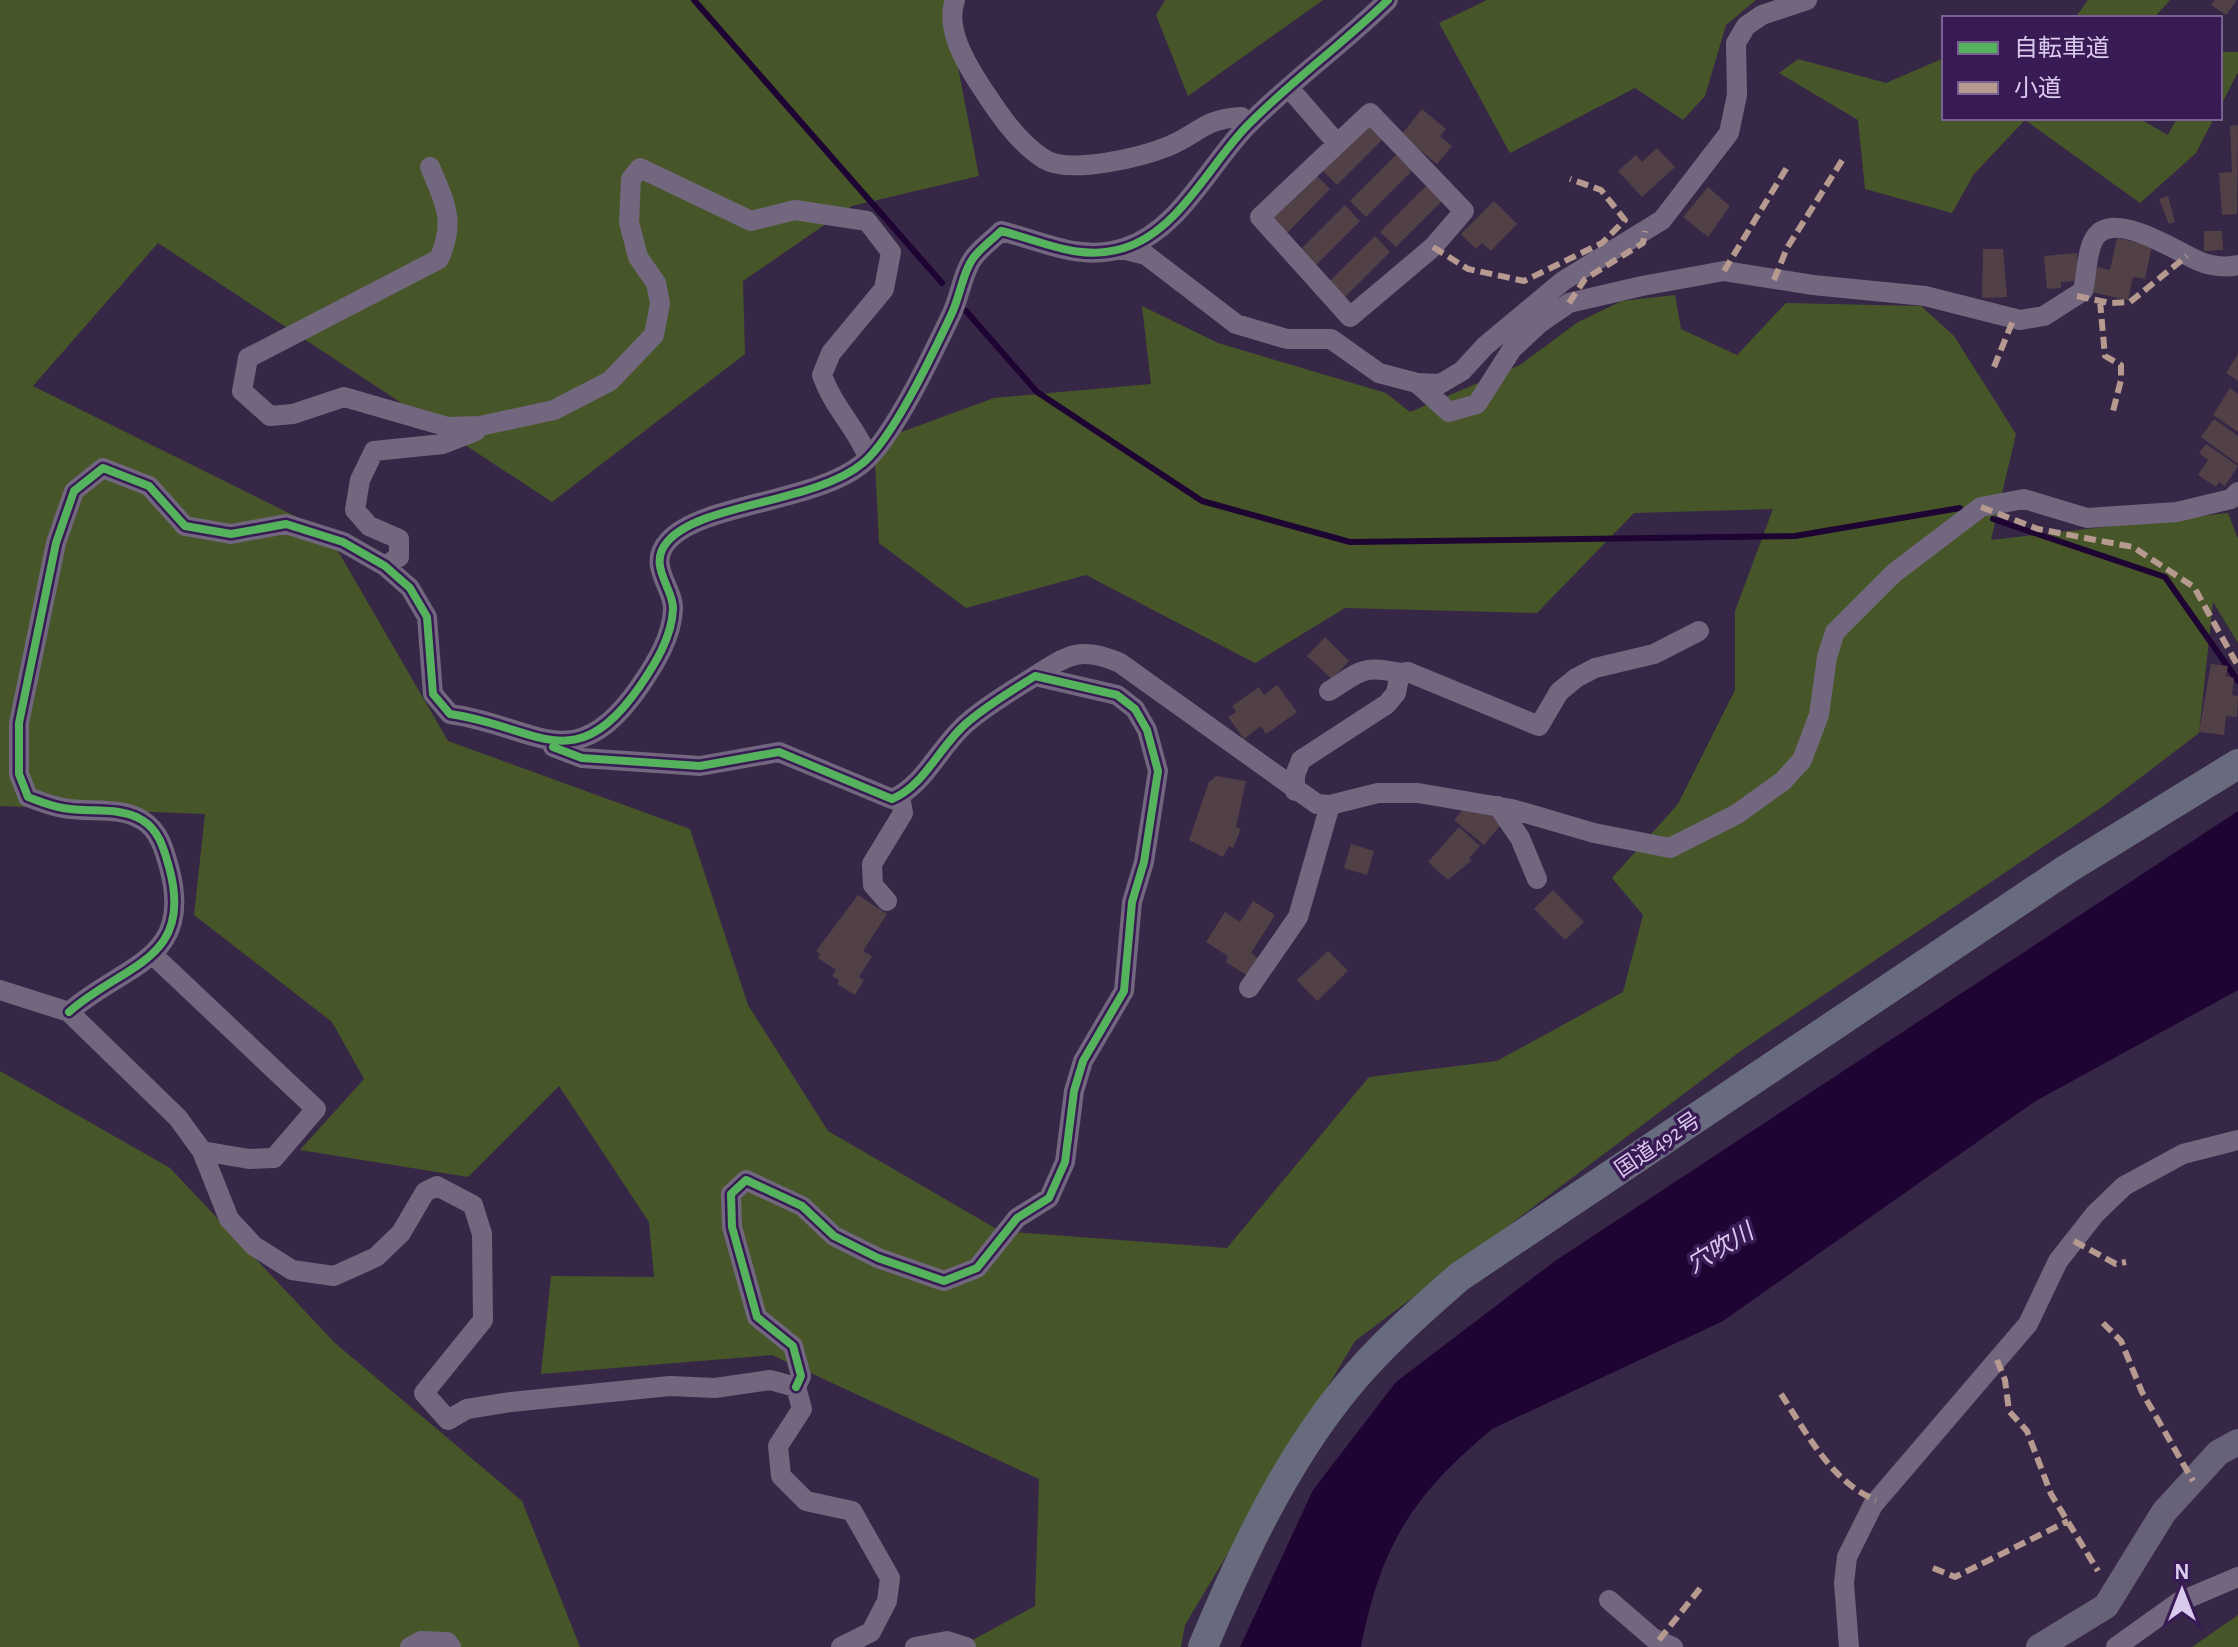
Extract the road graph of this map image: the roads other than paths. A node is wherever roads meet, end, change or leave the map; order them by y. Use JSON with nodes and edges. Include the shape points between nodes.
{"nodes":[{"id":1,"x":955,"y":0,"type":"edge"},
{"id":2,"x":1388,"y":0,"type":"edge"},
{"id":3,"x":1807,"y":0,"type":"edge"},
{"id":4,"x":1289,"y":88,"type":"junction"},
{"id":5,"x":1247,"y":126,"type":"junction"},
{"id":6,"x":1336,"y":142,"type":"junction"},
{"id":7,"x":430,"y":167,"type":"dead end"},
{"id":8,"x":1122,"y":249,"type":"junction"},
{"id":9,"x":2238,"y":265,"type":"edge"},
{"id":10,"x":1417,"y":383,"type":"junction"},
{"id":11,"x":494,"y":423,"type":"junction"},
{"id":12,"x":868,"y":457,"type":"junction"},
{"id":13,"x":2238,"y":492,"type":"edge"},
{"id":14,"x":385,"y":566,"type":"junction"},
{"id":15,"x":1699,"y":631,"type":"dead end"},
{"id":16,"x":1400,"y":673,"type":"junction"},
{"id":17,"x":1035,"y":676,"type":"junction"},
{"id":18,"x":1329,"y":691,"type":"dead end"},
{"id":19,"x":523,"y":736,"type":"junction"},
{"id":20,"x":2238,"y":764,"type":"edge"},
{"id":21,"x":1295,"y":791,"type":"junction"},
{"id":22,"x":900,"y":796,"type":"junction"},
{"id":23,"x":1330,"y":805,"type":"junction"},
{"id":24,"x":1498,"y":806,"type":"junction"},
{"id":25,"x":1537,"y":879,"type":"dead end"},
{"id":26,"x":887,"y":901,"type":"dead end"},
{"id":27,"x":152,"y":954,"type":"junction"},
{"id":28,"x":1249,"y":988,"type":"dead end"},
{"id":29,"x":0,"y":990,"type":"edge"},
{"id":30,"x":69,"y":1012,"type":"junction"},
{"id":31,"x":2238,"y":1140,"type":"edge"},
{"id":32,"x":202,"y":1151,"type":"junction"},
{"id":33,"x":796,"y":1387,"type":"junction"},
{"id":34,"x":2238,"y":1442,"type":"edge"},
{"id":35,"x":2238,"y":1577,"type":"edge"},
{"id":36,"x":1609,"y":1600,"type":"dead end"},
{"id":37,"x":410,"y":1647,"type":"edge"},
{"id":38,"x":451,"y":1647,"type":"edge"},
{"id":39,"x":841,"y":1647,"type":"edge"},
{"id":40,"x":915,"y":1647,"type":"edge"},
{"id":41,"x":966,"y":1647,"type":"edge"},
{"id":42,"x":1203,"y":1647,"type":"edge"},
{"id":43,"x":1673,"y":1647,"type":"edge"},
{"id":44,"x":1849,"y":1647,"type":"edge"},
{"id":45,"x":2039,"y":1647,"type":"edge"},
{"id":46,"x":2116,"y":1647,"type":"edge"}],
"edges":[{"from":1,"to":5,"type":"street","via":[[956,41],[977,81],[1008,125],[1046,160],[1105,165],[1170,146],[1215,118],[1241,117]]},
{"from":2,"to":4,"type":"street"},
{"from":3,"to":10,"type":"street","via":[[1746,26],[1736,43],[1737,95],[1729,133],[1662,220],[1563,281],[1462,371],[1440,384]]},
{"from":4,"to":5,"type":"street"},
{"from":4,"to":6,"type":"street"},
{"from":5,"to":8,"type":"street","via":[[1156,234]]},
{"from":6,"to":6,"type":"street","via":[[1370,113],[1464,211],[1433,247],[1350,317],[1260,217]]},
{"from":7,"to":11,"type":"street","via":[[449,214],[439,259],[248,358],[242,391],[270,416],[344,397],[448,427]]},
{"from":8,"to":10,"type":"street","via":[[1146,255],[1236,324],[1287,339],[1331,339],[1379,373]]},
{"from":8,"to":12,"type":"street","via":[[1072,254],[1001,231],[973,258],[952,313],[885,438]]},
{"from":9,"to":10,"type":"street","via":[[2203,264],[2142,233],[2103,230],[2094,238],[2083,291],[2044,316],[2020,320],[1925,296],[1724,271],[1569,303],[1512,349],[1477,404],[1449,412]]},
{"from":11,"to":12,"type":"street","via":[[554,410],[610,381],[654,335],[660,303],[656,283],[638,257],[629,222],[631,179],[640,168],[751,221],[795,210],[867,221],[891,252],[884,289],[831,353],[822,375],[831,400]]},
{"from":11,"to":14,"type":"street","via":[[443,444],[374,451],[360,480],[355,510],[369,526],[399,539],[399,557]]},
{"from":12,"to":19,"type":"street","via":[[815,487],[692,522],[666,542],[662,580],[674,607],[660,656],[618,716],[602,731],[574,742]]},
{"from":13,"to":24,"type":"street","via":[[2231,499],[2177,512],[2087,518],[2024,499],[1981,507],[1894,573],[1835,632],[1819,715],[1802,760],[1783,781],[1737,814],[1670,848]]},
{"from":14,"to":19,"type":"street","via":[[410,588],[427,617],[433,694],[450,714],[483,719]]},
{"from":14,"to":27,"type":"street","via":[[343,542],[286,524],[231,534],[185,526],[149,486],[103,468],[74,491],[56,543],[19,723],[19,774],[28,797],[62,808],[127,814],[144,821],[162,841],[172,879],[172,929]]},
{"from":15,"to":16,"type":"street","via":[[1654,654],[1576,678],[1559,692],[1539,726]]},
{"from":16,"to":18,"type":"street","via":[[1364,669]]},
{"from":16,"to":21,"type":"street","via":[[1396,693],[1387,704],[1301,760]]},
{"from":17,"to":21,"type":"street","via":[[1081,652],[1109,658],[1158,688]]},
{"from":17,"to":22,"type":"street","via":[[969,720],[943,744],[910,792]]},
{"from":17,"to":33,"type":"street","via":[[1117,695],[1135,709],[1147,730],[1158,771],[1132,902],[1124,991],[1083,1061],[1065,1162],[1049,1198],[1017,1218],[977,1268],[944,1281],[929,1277],[834,1236],[802,1206],[773,1191],[746,1180],[731,1194],[732,1227],[748,1291],[757,1317],[793,1346],[801,1376]]},
{"from":19,"to":22,"type":"street","via":[[582,758],[700,766],[779,752],[863,789],[892,799]]},
{"from":20,"to":42,"type":"highway","name":"国道492号","via":[[2067,869],[1459,1277],[1398,1330],[1344,1390],[1258,1531]]},
{"from":21,"to":23,"type":"street"},
{"from":22,"to":26,"type":"street","via":[[903,813],[872,864],[873,885]]},
{"from":23,"to":24,"type":"street","via":[[1378,793],[1418,793]]},
{"from":23,"to":28,"type":"street","via":[[1298,917]]},
{"from":24,"to":25,"type":"street","via":[[1520,838]]},
{"from":27,"to":30,"type":"street"},
{"from":27,"to":32,"type":"street","via":[[316,1109],[274,1158]]},
{"from":29,"to":30,"type":"street"},
{"from":30,"to":32,"type":"street","via":[[178,1118]]},
{"from":31,"to":44,"type":"street","via":[[2183,1154],[2124,1186],[2058,1261],[2028,1324],[1873,1505],[1847,1557]]},
{"from":32,"to":33,"type":"street","via":[[229,1219],[254,1246],[292,1270],[334,1276],[376,1257],[401,1233],[425,1192],[437,1186],[473,1205],[482,1234],[483,1320],[424,1393],[448,1420],[467,1409],[511,1402],[670,1386],[715,1388],[770,1380]]},
{"from":33,"to":39,"type":"street","via":[[802,1409],[778,1446],[781,1476],[806,1501],[852,1511],[890,1578],[887,1601],[871,1632]]},
{"from":34,"to":45,"type":"main road","via":[[2218,1453],[2164,1512],[2106,1606]]},
{"from":35,"to":46,"type":"street","via":[[2179,1602]]},
{"from":36,"to":43,"type":"street","via":[[1653,1638]]},
{"from":37,"to":38,"type":"street","via":[[421,1641],[447,1642]]},
{"from":40,"to":41,"type":"street","via":[[947,1641]]}]}
